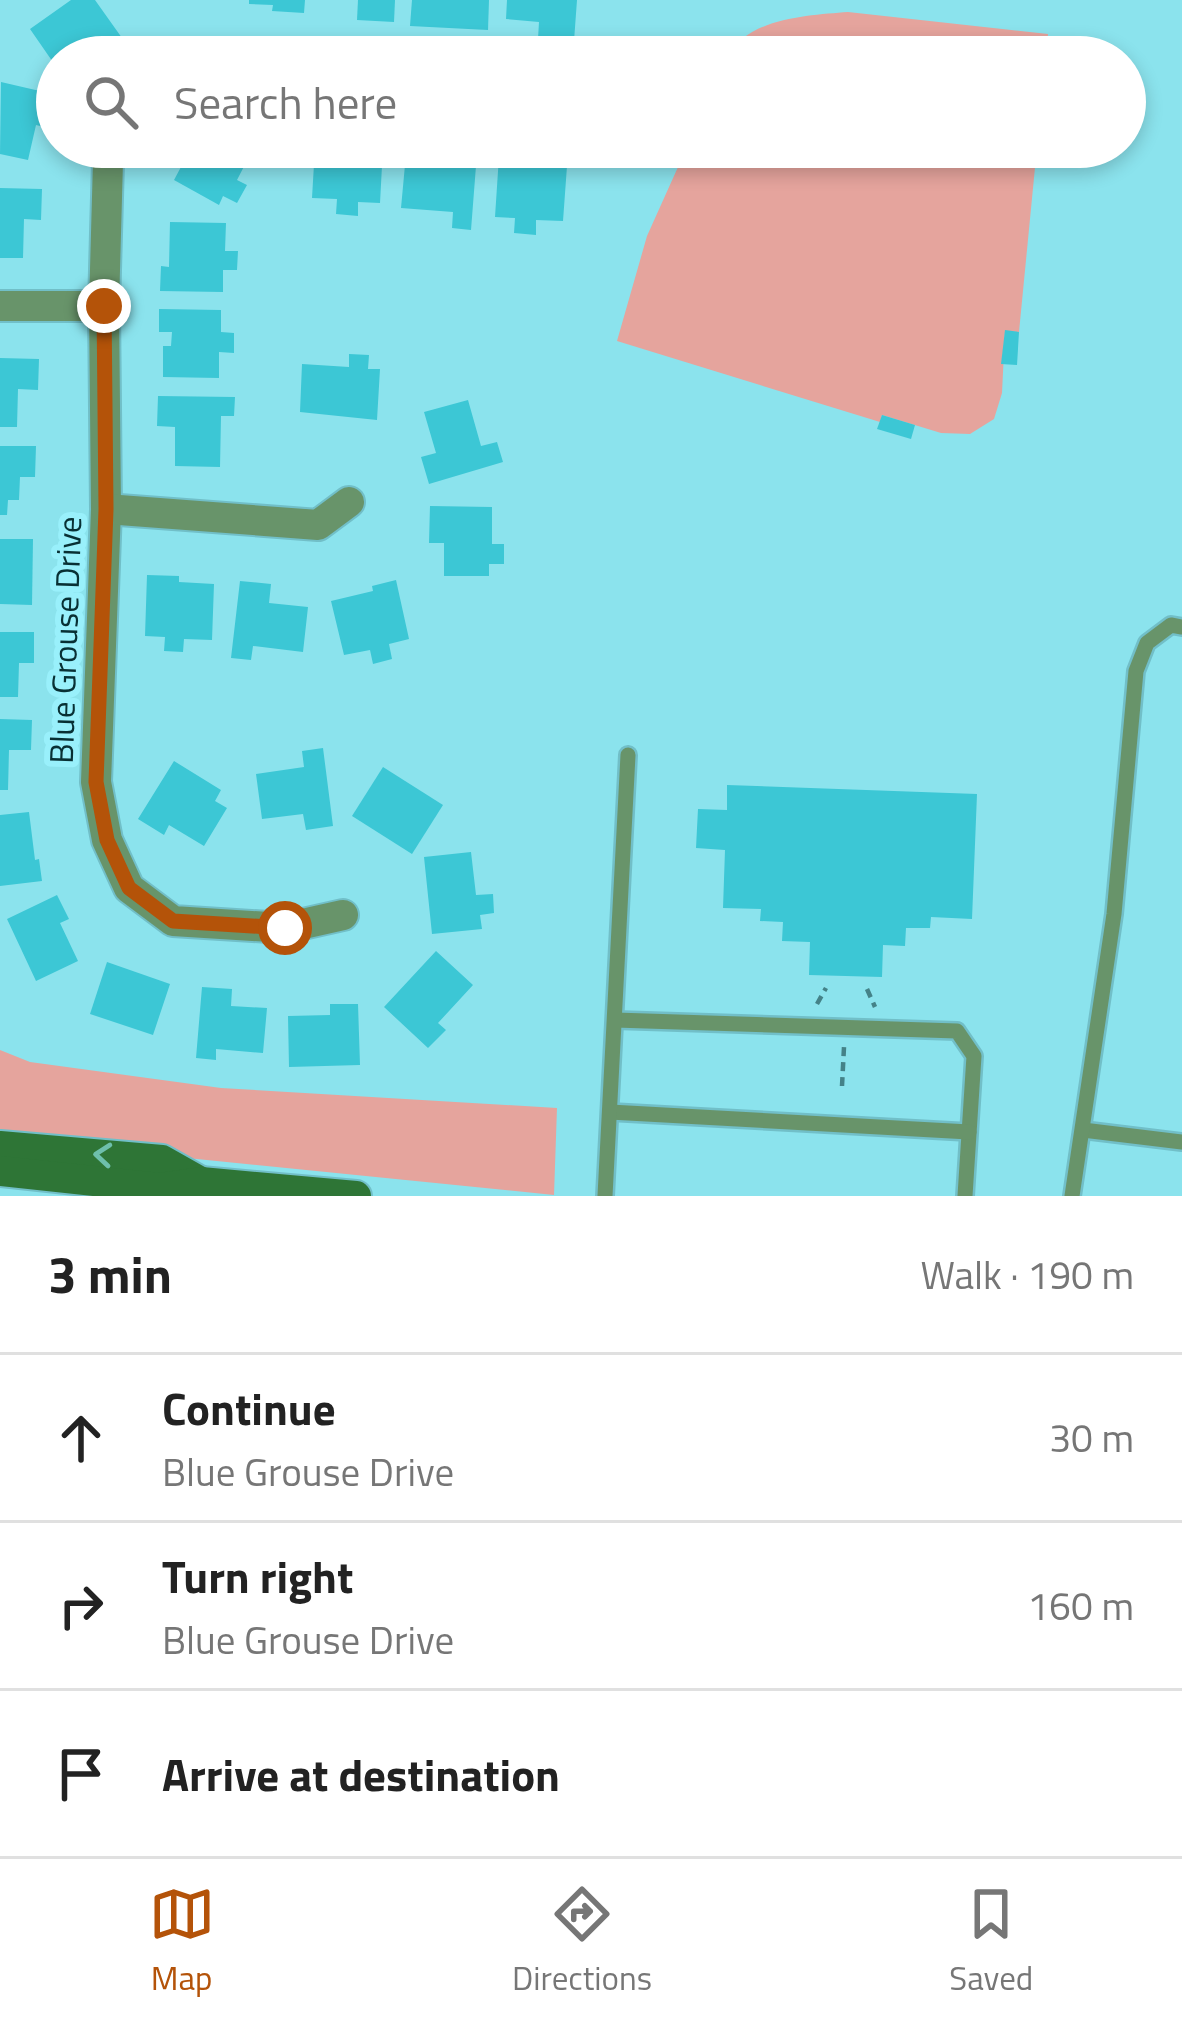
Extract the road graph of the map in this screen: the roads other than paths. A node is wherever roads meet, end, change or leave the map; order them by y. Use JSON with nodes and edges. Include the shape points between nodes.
{"nodes":[{"id":1,"x":109,"y":168,"type":"edge"},
{"id":2,"x":0,"y":306,"type":"edge"},
{"id":3,"x":104,"y":306,"type":"junction"},
{"id":4,"x":349,"y":502,"type":"dead end"},
{"id":5,"x":106,"y":509,"type":"junction"},
{"id":6,"x":1182,"y":627,"type":"edge"},
{"id":7,"x":628,"y":755,"type":"dead end"},
{"id":8,"x":343,"y":915,"type":"dead end"},
{"id":9,"x":614,"y":1020,"type":"junction"},
{"id":10,"x":610,"y":1112,"type":"junction"},
{"id":11,"x":1083,"y":1130,"type":"junction"},
{"id":12,"x":969,"y":1132,"type":"junction"},
{"id":13,"x":1182,"y":1142,"type":"edge"},
{"id":14,"x":0,"y":1146,"type":"edge"},
{"id":15,"x":0,"y":1171,"type":"edge"},
{"id":16,"x":201,"y":1182,"type":"junction"},
{"id":17,"x":356,"y":1196,"type":"edge"},
{"id":18,"x":605,"y":1196,"type":"edge"},
{"id":19,"x":965,"y":1196,"type":"edge"},
{"id":20,"x":1072,"y":1196,"type":"edge"}],
"edges":[{"from":1,"to":3,"type":"street","name":"Blue Grouse Drive"},
{"from":2,"to":3,"type":"street"},
{"from":3,"to":5,"type":"street","name":"Blue Grouse Drive"},
{"from":4,"to":5,"type":"street","via":[[319,525]]},
{"from":5,"to":8,"type":"street","name":"Blue Grouse Drive","via":[[96,782],[107,840],[129,888],[173,921],[285,928]]},
{"from":6,"to":11,"type":"lane","via":[[1171,625],[1147,643],[1136,671],[1114,914]]},
{"from":7,"to":9,"type":"lane"},
{"from":9,"to":10,"type":"lane"},
{"from":9,"to":12,"type":"lane","via":[[957,1031],[974,1056]]},
{"from":10,"to":12,"type":"lane"},
{"from":10,"to":18,"type":"lane"},
{"from":11,"to":13,"type":"lane"},
{"from":11,"to":20,"type":"lane"},
{"from":12,"to":19,"type":"lane"},
{"from":16,"to":14,"type":"street","one_way":true,"via":[[161,1160]]},
{"from":15,"to":16,"type":"street","via":[[159,1188]]},
{"from":16,"to":17,"type":"street"}]}
